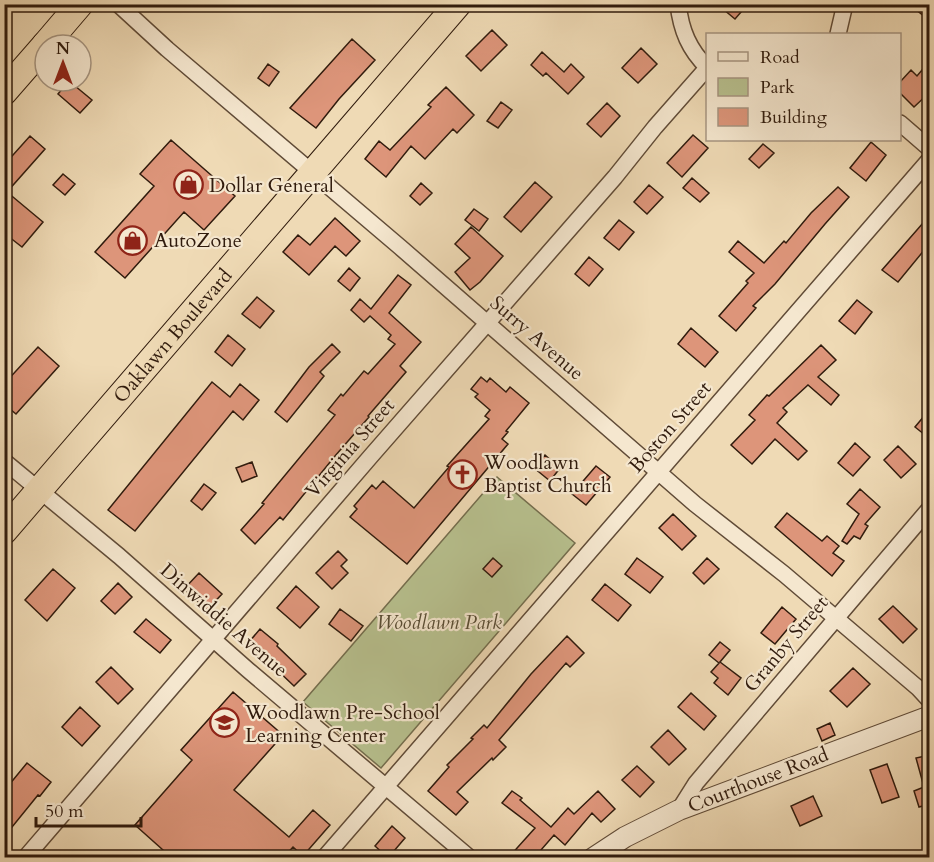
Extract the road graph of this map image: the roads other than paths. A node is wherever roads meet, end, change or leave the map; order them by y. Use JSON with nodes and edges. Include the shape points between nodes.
{"nodes":[{"id":1,"x":80,"y":4,"type":"edge"},
{"id":2,"x":118,"y":4,"type":"edge"},
{"id":3,"x":458,"y":4,"type":"edge"},
{"id":4,"x":678,"y":4,"type":"edge"},
{"id":5,"x":845,"y":4,"type":"edge"},
{"id":6,"x":55,"y":33,"type":"edge"},
{"id":7,"x":838,"y":33,"type":"edge"},
{"id":8,"x":33,"y":59,"type":"edge"},
{"id":9,"x":706,"y":67,"type":"edge"},
{"id":10,"x":706,"y":69,"type":"edge"},
{"id":11,"x":4,"y":92,"type":"edge"},
{"id":12,"x":901,"y":124,"type":"edge"},
{"id":13,"x":930,"y":149,"type":"edge"},
{"id":14,"x":930,"y":159,"type":"edge"},
{"id":15,"x":313,"y":172,"type":"junction"},
{"id":16,"x":488,"y":323,"type":"junction"},
{"id":17,"x":4,"y":461,"type":"edge"},
{"id":18,"x":658,"y":472,"type":"junction"},
{"id":19,"x":40,"y":489,"type":"junction"},
{"id":20,"x":930,"y":508,"type":"edge"},
{"id":21,"x":4,"y":531,"type":"edge"},
{"id":22,"x":835,"y":618,"type":"junction"},
{"id":23,"x":214,"y":639,"type":"junction"},
{"id":24,"x":930,"y":701,"type":"edge"},
{"id":25,"x":930,"y":716,"type":"edge"},
{"id":26,"x":386,"y":787,"type":"junction"},
{"id":27,"x":679,"y":810,"type":"junction"},
{"id":28,"x":25,"y":858,"type":"edge"},
{"id":29,"x":324,"y":858,"type":"edge"},
{"id":30,"x":470,"y":858,"type":"edge"},
{"id":31,"x":593,"y":858,"type":"edge"}],
"edges":[{"from":1,"to":6,"type":"highway"},
{"from":2,"to":15,"type":"street","name":"Surry Avenue"},
{"from":3,"to":15,"type":"highway","name":"Oaklawn Boulevard"},
{"from":4,"to":9,"type":"street","via":[[687,43]]},
{"from":5,"to":7,"type":"street"},
{"from":8,"to":11,"type":"highway"},
{"from":10,"to":16,"type":"street","name":"Virginia Street"},
{"from":12,"to":13,"type":"street"},
{"from":14,"to":18,"type":"street","name":"Boston Street"},
{"from":15,"to":16,"type":"street","name":"Surry Avenue"},
{"from":15,"to":19,"type":"highway","name":"Oaklawn Boulevard"},
{"from":16,"to":18,"type":"street","name":"Surry Avenue"},
{"from":16,"to":23,"type":"street","name":"Virginia Street"},
{"from":17,"to":19,"type":"street","name":"Dinwiddie Avenue"},
{"from":18,"to":22,"type":"street","name":"Surry Avenue"},
{"from":18,"to":26,"type":"street","name":"Boston Street"},
{"from":19,"to":21,"type":"highway","name":"Oaklawn Boulevard"},
{"from":19,"to":23,"type":"street","name":"Dinwiddie Avenue"},
{"from":20,"to":22,"type":"street","name":"Granby Street"},
{"from":22,"to":24,"type":"street","name":"Surry Avenue"},
{"from":22,"to":27,"type":"street","name":"Granby Street","via":[[696,783]]},
{"from":23,"to":26,"type":"street","name":"Dinwiddie Avenue"},
{"from":23,"to":28,"type":"street","name":"Virginia Street"},
{"from":25,"to":27,"type":"street","name":"Courthouse Road"},
{"from":26,"to":29,"type":"street","name":"Boston Street"},
{"from":26,"to":30,"type":"street","name":"Dinwiddie Avenue"},
{"from":27,"to":31,"type":"street","name":"Courthouse Road"}]}
